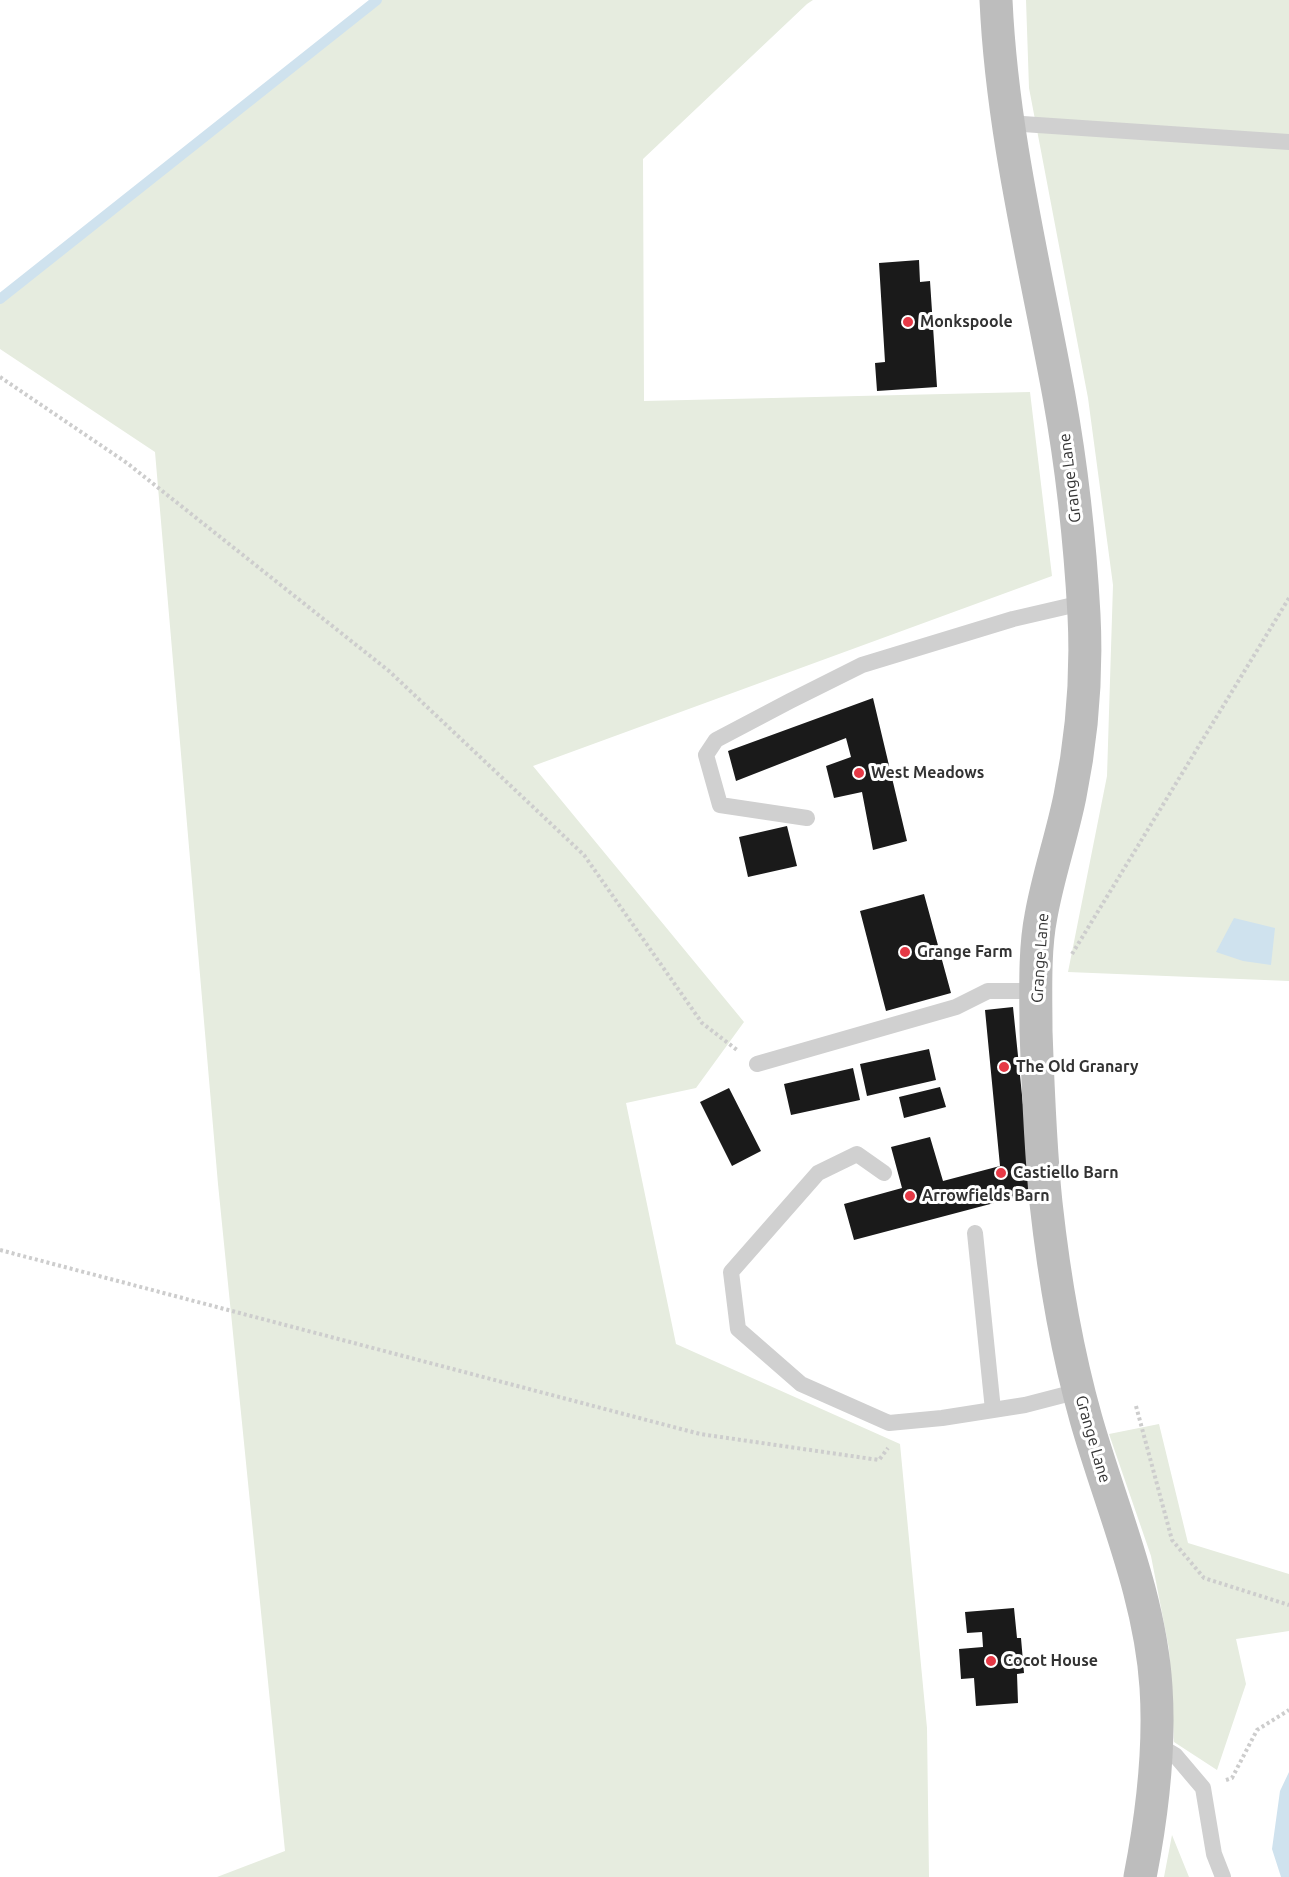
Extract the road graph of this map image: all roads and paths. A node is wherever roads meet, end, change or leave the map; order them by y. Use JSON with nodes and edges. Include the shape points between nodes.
{"nodes":[{"id":1,"x":996,"y":0,"type":"edge"},
{"id":2,"x":1008,"y":123,"type":"junction"},
{"id":3,"x":1289,"y":142,"type":"edge"},
{"id":4,"x":0,"y":377,"type":"edge"},
{"id":5,"x":1289,"y":598,"type":"edge"},
{"id":6,"x":1082,"y":603,"type":"junction"},
{"id":7,"x":807,"y":818,"type":"dead end"},
{"id":8,"x":1036,"y":991,"type":"junction"},
{"id":9,"x":757,"y":1064,"type":"joint"},
{"id":10,"x":884,"y":1173,"type":"dead end"},
{"id":11,"x":975,"y":1233,"type":"dead end"},
{"id":12,"x":0,"y":1250,"type":"edge"},
{"id":13,"x":1079,"y":1391,"type":"junction"},
{"id":14,"x":1136,"y":1406,"type":"dead end"},
{"id":15,"x":993,"y":1410,"type":"junction"},
{"id":16,"x":893,"y":1441,"type":"dead end"},
{"id":17,"x":1289,"y":1605,"type":"edge"},
{"id":18,"x":1289,"y":1710,"type":"edge"},
{"id":19,"x":1155,"y":1743,"type":"junction"},
{"id":20,"x":1203,"y":1788,"type":"junction"},
{"id":21,"x":1140,"y":1877,"type":"edge"},
{"id":22,"x":1223,"y":1877,"type":"edge"}],
"edges":[{"from":1,"to":2,"type":"street","name":"Grange Lane"},
{"from":2,"to":3,"type":"lane"},
{"from":2,"to":6,"type":"street","name":"Grange Lane","via":[[1060,400],[1073,486]]},
{"from":4,"to":9,"type":"path","via":[[127,464],[389,671],[584,855],[702,1023]]},
{"from":5,"to":8,"type":"path","via":[[1070,957]]},
{"from":6,"to":7,"type":"lane","via":[[1013,619],[862,665],[716,740],[706,755],[720,805]]},
{"from":6,"to":8,"type":"street","name":"Grange Lane","via":[[1083,707],[1071,792],[1040,919]]},
{"from":8,"to":9,"type":"lane","via":[[988,991],[956,1007]]},
{"from":8,"to":13,"type":"street","name":"Grange Lane","via":[[1046,1202],[1060,1310]]},
{"from":10,"to":15,"type":"lane","via":[[857,1154],[818,1173],[731,1272],[738,1329],[801,1384],[889,1423]]},
{"from":11,"to":15,"type":"lane"},
{"from":12,"to":16,"type":"path","via":[[700,1434],[879,1460]]},
{"from":13,"to":15,"type":"lane"},
{"from":13,"to":19,"type":"street","name":"Grange Lane","via":[[1138,1584],[1156,1686]]},
{"from":14,"to":17,"type":"path","via":[[1172,1540],[1204,1578]]},
{"from":18,"to":20,"type":"path","via":[[1257,1730],[1232,1778]]},
{"from":19,"to":20,"type":"lane","via":[[1175,1755]]},
{"from":19,"to":21,"type":"street","name":"Grange Lane"},
{"from":20,"to":22,"type":"lane"}]}
